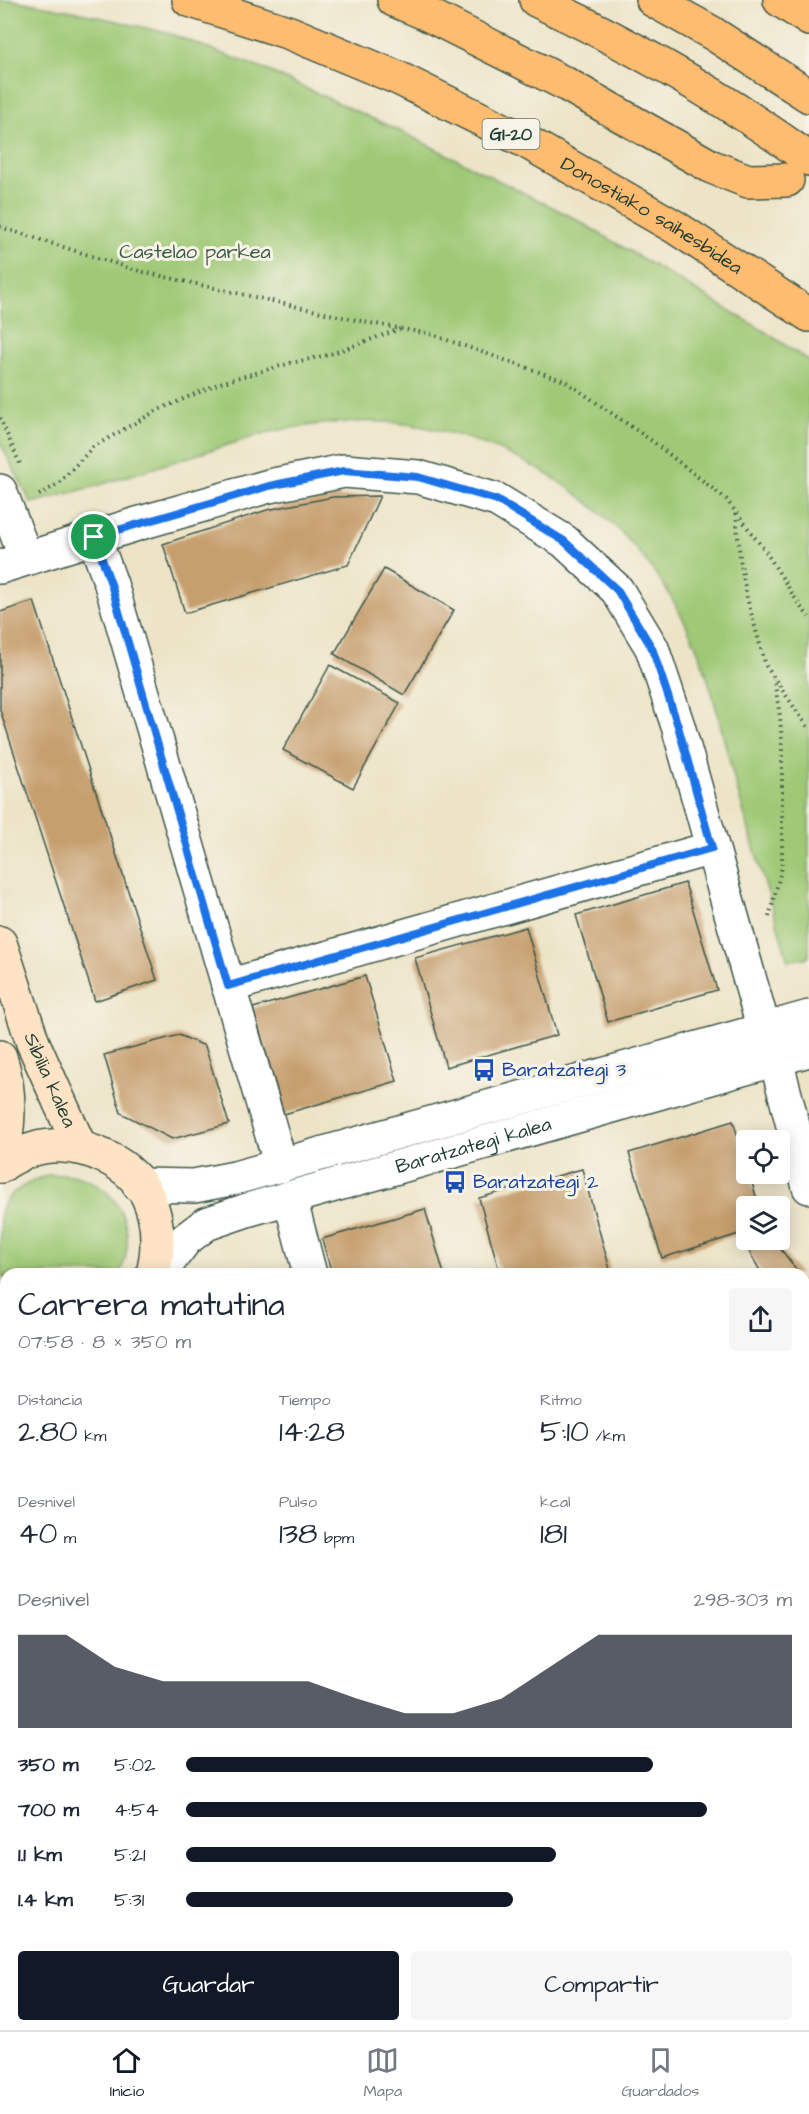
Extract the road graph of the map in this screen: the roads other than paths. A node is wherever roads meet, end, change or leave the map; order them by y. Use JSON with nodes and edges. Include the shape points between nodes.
{"nodes":[{"id":1,"x":189,"y":0,"type":"edge"},
{"id":2,"x":394,"y":0,"type":"edge"},
{"id":3,"x":536,"y":0,"type":"edge"},
{"id":4,"x":653,"y":0,"type":"edge"},
{"id":5,"x":780,"y":0,"type":"edge"},
{"id":6,"x":809,"y":19,"type":"edge"},
{"id":7,"x":809,"y":96,"type":"edge"},
{"id":8,"x":798,"y":170,"type":"edge"},
{"id":9,"x":809,"y":315,"type":"edge"},
{"id":10,"x":0,"y":491,"type":"edge"},
{"id":11,"x":94,"y":537,"type":"junction"},
{"id":12,"x":13,"y":563,"type":"edge"},
{"id":13,"x":712,"y":848,"type":"junction"},
{"id":14,"x":0,"y":943,"type":"edge"},
{"id":15,"x":228,"y":986,"type":"junction"},
{"id":16,"x":809,"y":1017,"type":"edge"},
{"id":17,"x":764,"y":1030,"type":"junction"},
{"id":18,"x":809,"y":1033,"type":"edge"},
{"id":19,"x":809,"y":1050,"type":"edge"},
{"id":20,"x":0,"y":1057,"type":"edge"},
{"id":21,"x":776,"y":1060,"type":"junction"},
{"id":22,"x":80,"y":1148,"type":"junction"},
{"id":23,"x":0,"y":1166,"type":"edge"},
{"id":24,"x":281,"y":1166,"type":"junction"},
{"id":25,"x":140,"y":1185,"type":"junction"},
{"id":26,"x":809,"y":1187,"type":"edge"},
{"id":27,"x":290,"y":1198,"type":"junction"},
{"id":28,"x":154,"y":1268,"type":"edge"},
{"id":29,"x":164,"y":1268,"type":"edge"},
{"id":30,"x":308,"y":1268,"type":"edge"}],
"edges":[{"from":1,"to":9,"type":"highway","name":"Donostiako saihesbidea","number":"GI-20","via":[[290,33],[398,78],[527,142],[675,227]]},
{"from":2,"to":8,"type":"highway","via":[[564,83],[712,167],[748,181]]},
{"from":3,"to":8,"type":"highway","via":[[687,80],[783,140]]},
{"from":4,"to":7,"type":"highway"},
{"from":5,"to":6,"type":"highway"},
{"from":10,"to":12,"type":"street"},
{"from":11,"to":12,"type":"street"},
{"from":11,"to":13,"type":"street","via":[[269,486],[344,471],[418,477],[497,500],[564,541],[617,590],[652,648]]},
{"from":11,"to":15,"type":"street"},
{"from":13,"to":15,"type":"street"},
{"from":13,"to":17,"type":"street"},
{"from":14,"to":22,"type":"main road","name":"Sibilia kalea","via":[[33,1043]]},
{"from":15,"to":24,"type":"street"},
{"from":16,"to":17,"type":"street","name":"Baratzategi kalea"},
{"from":17,"to":24,"type":"street","name":"Baratzategi kalea"},
{"from":18,"to":21,"type":"street","via":[[781,1046]]},
{"from":19,"to":21,"type":"street","name":"Baratzategi kalea"},
{"from":20,"to":23,"type":"main road","name":"Sibilia kalea","via":[[9,1100],[8,1134]]},
{"from":21,"to":26,"type":"street"},
{"from":21,"to":27,"type":"street","name":"Baratzategi kalea"},
{"from":22,"to":23,"type":"main road","via":[[51,1146],[23,1153]]},
{"from":22,"to":25,"type":"main road","via":[[110,1159]]},
{"from":24,"to":25,"type":"street","name":"Baratzategi kalea","via":[[194,1186]]},
{"from":25,"to":28,"type":"main road","via":[[148,1197],[156,1226],[158,1253]]},
{"from":27,"to":29,"type":"street","name":"Baratzategi kalea","via":[[206,1224],[186,1239]]},
{"from":27,"to":30,"type":"street"}]}
